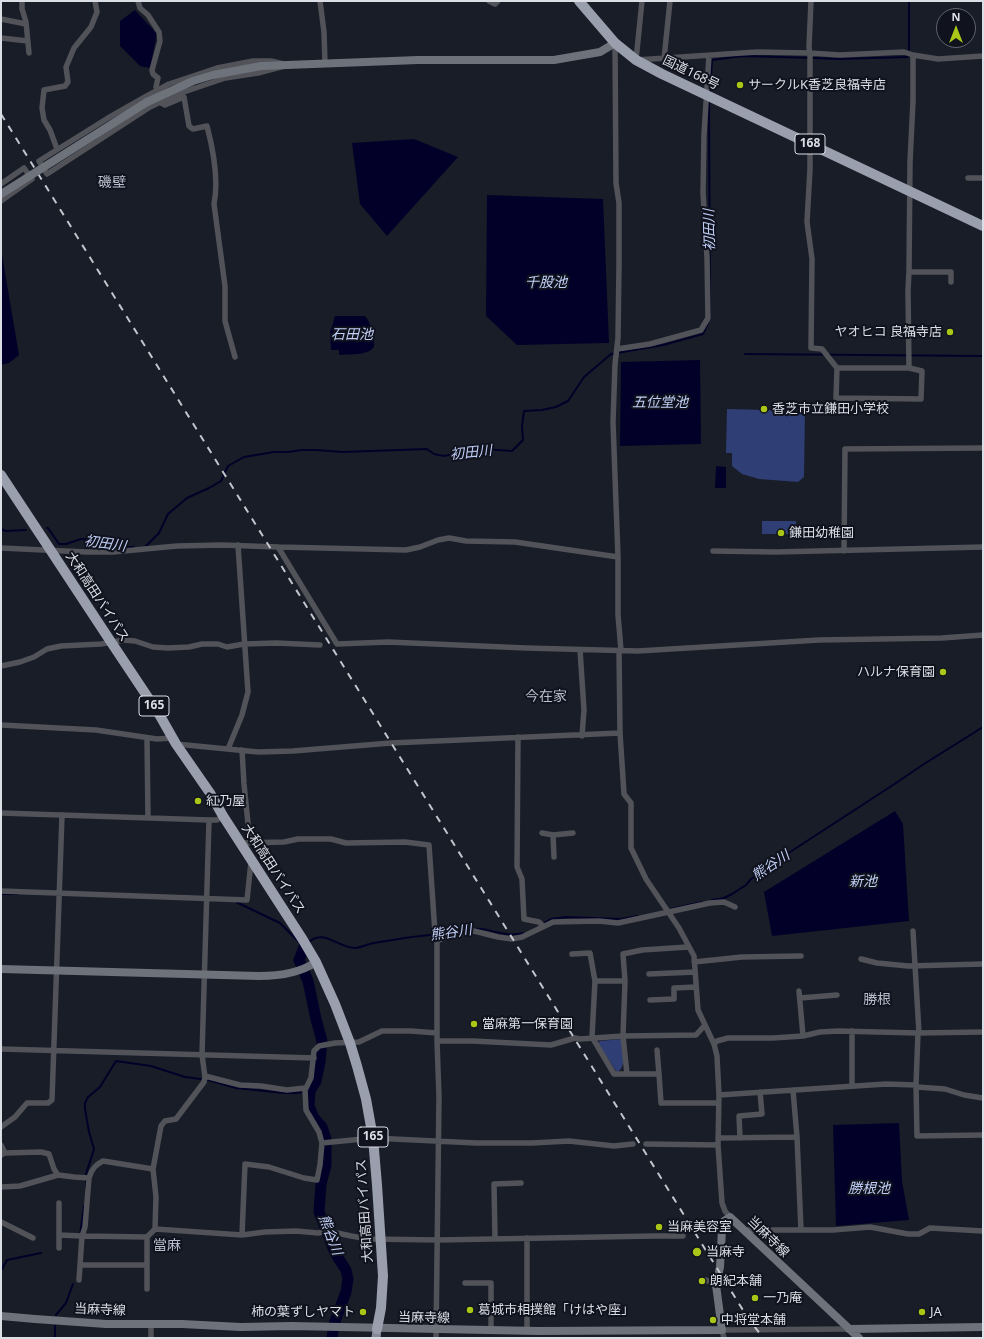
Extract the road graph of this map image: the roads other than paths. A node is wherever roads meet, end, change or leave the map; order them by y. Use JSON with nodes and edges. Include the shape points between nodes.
{"nodes":[{"id":1,"x":22,"y":1,"type":"edge"},
{"id":2,"x":95,"y":1,"type":"edge"},
{"id":3,"x":138,"y":1,"type":"edge"},
{"id":4,"x":320,"y":1,"type":"edge"},
{"id":5,"x":489,"y":1,"type":"edge"},
{"id":6,"x":498,"y":1,"type":"edge"},
{"id":7,"x":579,"y":1,"type":"edge"},
{"id":8,"x":642,"y":1,"type":"edge"},
{"id":9,"x":670,"y":1,"type":"edge"},
{"id":10,"x":811,"y":1,"type":"edge"},
{"id":11,"x":1,"y":19,"type":"edge"},
{"id":12,"x":26,"y":24,"type":"junction"},
{"id":13,"x":1,"y":38,"type":"edge"},
{"id":14,"x":28,"y":41,"type":"junction"},
{"id":15,"x":615,"y":44,"type":"junction"},
{"id":16,"x":29,"y":53,"type":"dead end"},
{"id":17,"x":913,"y":55,"type":"junction"},
{"id":18,"x":709,"y":56,"type":"junction"},
{"id":19,"x":810,"y":56,"type":"junction"},
{"id":20,"x":983,"y":56,"type":"edge"},
{"id":21,"x":664,"y":59,"type":"junction"},
{"id":22,"x":636,"y":60,"type":"junction"},
{"id":23,"x":325,"y":63,"type":"junction"},
{"id":24,"x":288,"y":65,"type":"junction"},
{"id":25,"x":157,"y":90,"type":"junction"},
{"id":26,"x":707,"y":95,"type":"junction"},
{"id":27,"x":159,"y":102,"type":"junction"},
{"id":28,"x":810,"y":144,"type":"junction"},
{"id":29,"x":57,"y":149,"type":"junction"},
{"id":30,"x":968,"y":178,"type":"dead end"},
{"id":31,"x":983,"y":178,"type":"edge"},
{"id":32,"x":1,"y":184,"type":"edge"},
{"id":33,"x":910,"y":191,"type":"junction"},
{"id":34,"x":1,"y":194,"type":"edge"},
{"id":35,"x":1,"y":201,"type":"edge"},
{"id":36,"x":983,"y":226,"type":"edge"},
{"id":37,"x":909,"y":272,"type":"junction"},
{"id":38,"x":951,"y":282,"type":"dead end"},
{"id":39,"x":616,"y":352,"type":"junction"},
{"id":40,"x":235,"y":357,"type":"dead end"},
{"id":41,"x":836,"y":368,"type":"junction"},
{"id":42,"x":910,"y":368,"type":"junction"},
{"id":43,"x":983,"y":448,"type":"edge"},
{"id":44,"x":1,"y":475,"type":"edge"},
{"id":45,"x":238,"y":545,"type":"junction"},
{"id":46,"x":983,"y":547,"type":"edge"},
{"id":47,"x":1,"y":548,"type":"edge"},
{"id":48,"x":278,"y":548,"type":"junction"},
{"id":49,"x":51,"y":551,"type":"junction"},
{"id":50,"x":713,"y":551,"type":"dead end"},
{"id":51,"x":844,"y":551,"type":"junction"},
{"id":52,"x":618,"y":556,"type":"junction"},
{"id":53,"x":983,"y":636,"type":"edge"},
{"id":54,"x":110,"y":642,"type":"junction"},
{"id":55,"x":244,"y":644,"type":"junction"},
{"id":56,"x":320,"y":645,"type":"dead end"},
{"id":57,"x":580,"y":650,"type":"junction"},
{"id":58,"x":620,"y":650,"type":"junction"},
{"id":59,"x":1,"y":666,"type":"edge"},
{"id":60,"x":1,"y":725,"type":"edge"},
{"id":61,"x":620,"y":733,"type":"junction"},
{"id":62,"x":582,"y":736,"type":"junction"},
{"id":63,"x":518,"y":737,"type":"junction"},
{"id":64,"x":147,"y":738,"type":"junction"},
{"id":65,"x":174,"y":741,"type":"junction"},
{"id":66,"x":228,"y":749,"type":"junction"},
{"id":67,"x":242,"y":750,"type":"junction"},
{"id":68,"x":1,"y":813,"type":"edge"},
{"id":69,"x":62,"y":815,"type":"junction"},
{"id":70,"x":223,"y":816,"type":"junction"},
{"id":71,"x":148,"y":818,"type":"junction"},
{"id":72,"x":210,"y":820,"type":"junction"},
{"id":73,"x":542,"y":833,"type":"dead end"},
{"id":74,"x":573,"y":833,"type":"dead end"},
{"id":75,"x":553,"y":835,"type":"junction"},
{"id":76,"x":245,"y":843,"type":"junction"},
{"id":77,"x":554,"y":857,"type":"dead end"},
{"id":78,"x":252,"y":860,"type":"junction"},
{"id":79,"x":1,"y":891,"type":"edge"},
{"id":80,"x":59,"y":892,"type":"junction"},
{"id":81,"x":207,"y":897,"type":"junction"},
{"id":82,"x":734,"y":908,"type":"dead end"},
{"id":83,"x":669,"y":912,"type":"junction"},
{"id":84,"x":543,"y":926,"type":"junction"},
{"id":85,"x":913,"y":931,"type":"dead end"},
{"id":86,"x":437,"y":941,"type":"junction"},
{"id":87,"x":688,"y":947,"type":"junction"},
{"id":88,"x":572,"y":954,"type":"dead end"},
{"id":89,"x":801,"y":956,"type":"dead end"},
{"id":90,"x":861,"y":959,"type":"dead end"},
{"id":91,"x":312,"y":962,"type":"junction"},
{"id":92,"x":694,"y":962,"type":"junction"},
{"id":93,"x":983,"y":964,"type":"edge"},
{"id":94,"x":915,"y":966,"type":"junction"},
{"id":95,"x":1,"y":969,"type":"edge"},
{"id":96,"x":56,"y":970,"type":"junction"},
{"id":97,"x":695,"y":972,"type":"junction"},
{"id":98,"x":649,"y":974,"type":"dead end"},
{"id":99,"x":204,"y":975,"type":"junction"},
{"id":100,"x":595,"y":981,"type":"junction"},
{"id":101,"x":625,"y":981,"type":"junction"},
{"id":102,"x":696,"y":987,"type":"junction"},
{"id":103,"x":799,"y":991,"type":"dead end"},
{"id":104,"x":837,"y":995,"type":"dead end"},
{"id":105,"x":800,"y":998,"type":"junction"},
{"id":106,"x":650,"y":1000,"type":"dead end"},
{"id":107,"x":705,"y":1026,"type":"junction"},
{"id":108,"x":852,"y":1031,"type":"junction"},
{"id":109,"x":983,"y":1032,"type":"edge"},
{"id":110,"x":437,"y":1033,"type":"junction"},
{"id":111,"x":918,"y":1033,"type":"junction"},
{"id":112,"x":624,"y":1036,"type":"junction"},
{"id":113,"x":803,"y":1036,"type":"junction"},
{"id":114,"x":592,"y":1037,"type":"junction"},
{"id":115,"x":437,"y":1041,"type":"junction"},
{"id":116,"x":350,"y":1043,"type":"junction"},
{"id":117,"x":714,"y":1044,"type":"junction"},
{"id":118,"x":1,"y":1049,"type":"edge"},
{"id":119,"x":657,"y":1050,"type":"dead end"},
{"id":120,"x":54,"y":1051,"type":"junction"},
{"id":121,"x":202,"y":1055,"type":"junction"},
{"id":122,"x":314,"y":1058,"type":"junction"},
{"id":123,"x":627,"y":1074,"type":"junction"},
{"id":124,"x":659,"y":1074,"type":"junction"},
{"id":125,"x":205,"y":1078,"type":"junction"},
{"id":126,"x":852,"y":1086,"type":"junction"},
{"id":127,"x":916,"y":1086,"type":"junction"},
{"id":128,"x":793,"y":1090,"type":"junction"},
{"id":129,"x":305,"y":1091,"type":"junction"},
{"id":130,"x":760,"y":1092,"type":"junction"},
{"id":131,"x":718,"y":1095,"type":"junction"},
{"id":132,"x":983,"y":1098,"type":"edge"},
{"id":133,"x":718,"y":1103,"type":"junction"},
{"id":134,"x":1,"y":1127,"type":"edge"},
{"id":135,"x":983,"y":1135,"type":"edge"},
{"id":136,"x":797,"y":1137,"type":"junction"},
{"id":137,"x":373,"y":1138,"type":"junction"},
{"id":138,"x":718,"y":1138,"type":"junction"},
{"id":139,"x":740,"y":1138,"type":"junction"},
{"id":140,"x":438,"y":1141,"type":"junction"},
{"id":141,"x":325,"y":1143,"type":"junction"},
{"id":142,"x":633,"y":1144,"type":"dead end"},
{"id":143,"x":646,"y":1144,"type":"dead end"},
{"id":144,"x":1,"y":1145,"type":"edge"},
{"id":145,"x":718,"y":1145,"type":"junction"},
{"id":146,"x":3,"y":1154,"type":"edge"},
{"id":147,"x":153,"y":1169,"type":"junction"},
{"id":148,"x":58,"y":1174,"type":"junction"},
{"id":149,"x":87,"y":1178,"type":"junction"},
{"id":150,"x":521,"y":1183,"type":"dead end"},
{"id":151,"x":1,"y":1187,"type":"edge"},
{"id":152,"x":59,"y":1203,"type":"dead end"},
{"id":153,"x":730,"y":1217,"type":"junction"},
{"id":154,"x":1,"y":1222,"type":"edge"},
{"id":155,"x":155,"y":1230,"type":"junction"},
{"id":156,"x":744,"y":1230,"type":"junction"},
{"id":157,"x":801,"y":1230,"type":"junction"},
{"id":158,"x":983,"y":1231,"type":"edge"},
{"id":159,"x":59,"y":1235,"type":"junction"},
{"id":160,"x":242,"y":1235,"type":"junction"},
{"id":161,"x":80,"y":1236,"type":"junction"},
{"id":162,"x":683,"y":1236,"type":"dead end"},
{"id":163,"x":147,"y":1237,"type":"junction"},
{"id":164,"x":32,"y":1238,"type":"dead end"},
{"id":165,"x":527,"y":1238,"type":"junction"},
{"id":166,"x":380,"y":1239,"type":"junction"},
{"id":167,"x":495,"y":1239,"type":"junction"},
{"id":168,"x":438,"y":1240,"type":"junction"},
{"id":169,"x":59,"y":1248,"type":"dead end"},
{"id":170,"x":80,"y":1264,"type":"junction"},
{"id":171,"x":147,"y":1265,"type":"junction"},
{"id":172,"x":78,"y":1280,"type":"dead end"},
{"id":173,"x":706,"y":1280,"type":"dead end"},
{"id":174,"x":465,"y":1284,"type":"dead end"},
{"id":175,"x":716,"y":1285,"type":"junction"},
{"id":176,"x":147,"y":1289,"type":"dead end"},
{"id":177,"x":1,"y":1316,"type":"edge"},
{"id":178,"x":151,"y":1324,"type":"junction"},
{"id":179,"x":983,"y":1327,"type":"edge"},
{"id":180,"x":849,"y":1329,"type":"junction"},
{"id":181,"x":490,"y":1331,"type":"junction"},
{"id":182,"x":526,"y":1331,"type":"junction"},
{"id":183,"x":377,"y":1333,"type":"edge"},
{"id":184,"x":436,"y":1334,"type":"edge"},
{"id":185,"x":723,"y":1334,"type":"edge"},
{"id":186,"x":151,"y":1338,"type":"edge"},
{"id":187,"x":858,"y":1338,"type":"edge"}],
"edges":[{"from":1,"to":12,"type":"street"},
{"from":2,"to":29,"type":"street","via":[[97,12],[91,27],[74,48],[66,67],[68,82],[65,86],[44,90],[44,120]]},
{"from":3,"to":25,"type":"street","via":[[140,8],[159,32],[160,41],[152,70],[158,78]]},
{"from":4,"to":23,"type":"street"},
{"from":5,"to":6,"type":"street","via":[[495,4]]},
{"from":7,"to":15,"type":"highway","name":"国道168号","number":"168"},
{"from":8,"to":22,"type":"street"},
{"from":9,"to":21,"type":"street"},
{"from":10,"to":19,"type":"street"},
{"from":11,"to":12,"type":"street"},
{"from":12,"to":14,"type":"street"},
{"from":13,"to":14,"type":"street"},
{"from":14,"to":16,"type":"street"},
{"from":15,"to":22,"type":"highway","name":"国道168号","number":"168"},
{"from":15,"to":23,"type":"street","via":[[600,52],[554,60]]},
{"from":15,"to":39,"type":"street","via":[[616,183],[619,203]]},
{"from":17,"to":19,"type":"street","via":[[904,52]]},
{"from":17,"to":20,"type":"street","via":[[938,60]]},
{"from":17,"to":33,"type":"street"},
{"from":18,"to":19,"type":"street","via":[[757,52]]},
{"from":18,"to":21,"type":"street"},
{"from":18,"to":26,"type":"street"},
{"from":19,"to":28,"type":"street"},
{"from":21,"to":22,"type":"street"},
{"from":22,"to":26,"type":"highway","name":"国道168号","number":"168"},
{"from":23,"to":24,"type":"street"},
{"from":24,"to":25,"type":"street","via":[[271,61],[236,64],[192,76]]},
{"from":24,"to":27,"type":"street","via":[[225,78]]},
{"from":24,"to":34,"type":"street","bridge":true,"via":[[246,68],[193,81],[148,102]]},
{"from":25,"to":29,"type":"street"},
{"from":26,"to":28,"type":"highway","name":"国道168号","number":"168"},
{"from":26,"to":39,"type":"street","via":[[703,193],[708,318],[701,330]]},
{"from":27,"to":29,"type":"street","via":[[47,174],[39,161]]},
{"from":27,"to":40,"type":"street","via":[[165,105],[184,97],[189,126],[192,129],[207,126],[215,174],[214,204],[225,286],[225,321]]},
{"from":28,"to":33,"type":"highway","name":"国道168号","number":"168"},
{"from":28,"to":41,"type":"street","via":[[807,222],[812,259],[811,348],[822,349]]},
{"from":30,"to":31,"type":"street"},
{"from":32,"to":35,"type":"street","via":[[24,168],[32,180]]},
{"from":33,"to":36,"type":"highway","name":"国道168号","number":"168"},
{"from":33,"to":37,"type":"street"},
{"from":37,"to":38,"type":"street","via":[[951,272]]},
{"from":37,"to":42,"type":"street"},
{"from":39,"to":52,"type":"street","via":[[613,422]]},
{"from":41,"to":42,"type":"street"},
{"from":41,"to":42,"type":"street","via":[[836,398],[921,399],[922,371]]},
{"from":43,"to":51,"type":"street","via":[[845,449]]},
{"from":44,"to":49,"type":"highway","name":"大和高田バイパス","number":"165"},
{"from":45,"to":48,"type":"street"},
{"from":45,"to":49,"type":"street","via":[[177,546],[113,552]]},
{"from":45,"to":55,"type":"street"},
{"from":46,"to":51,"type":"street"},
{"from":47,"to":49,"type":"street"},
{"from":48,"to":52,"type":"street","via":[[406,550],[448,538],[515,542]]},
{"from":48,"to":57,"type":"street","via":[[337,644],[388,642]]},
{"from":49,"to":54,"type":"highway","name":"大和高田バイパス","number":"165"},
{"from":50,"to":51,"type":"street"},
{"from":52,"to":58,"type":"street"},
{"from":53,"to":58,"type":"street","via":[[819,640]]},
{"from":54,"to":55,"type":"street","via":[[135,641],[153,647],[168,648],[202,644],[227,647]]},
{"from":54,"to":59,"type":"street","via":[[47,648],[34,657]]},
{"from":54,"to":65,"type":"highway","name":"大和高田バイパス","number":"165","via":[[159,714]]},
{"from":55,"to":56,"type":"street"},
{"from":55,"to":66,"type":"street","via":[[248,692]]},
{"from":57,"to":58,"type":"street"},
{"from":57,"to":62,"type":"street","via":[[584,710]]},
{"from":58,"to":61,"type":"street"},
{"from":60,"to":64,"type":"street","via":[[96,730]]},
{"from":61,"to":62,"type":"street"},
{"from":61,"to":83,"type":"street","via":[[624,794],[631,803],[631,848],[646,879]]},
{"from":62,"to":63,"type":"street"},
{"from":63,"to":67,"type":"street","via":[[293,751]]},
{"from":63,"to":84,"type":"street","via":[[517,867],[522,879],[524,919],[539,922]]},
{"from":64,"to":65,"type":"street"},
{"from":64,"to":71,"type":"street"},
{"from":65,"to":66,"type":"street"},
{"from":65,"to":70,"type":"highway","name":"大和高田バイパス","number":"165"},
{"from":66,"to":67,"type":"street"},
{"from":67,"to":76,"type":"street"},
{"from":68,"to":69,"type":"street"},
{"from":69,"to":71,"type":"street"},
{"from":69,"to":80,"type":"street"},
{"from":70,"to":72,"type":"street","via":[[217,820]]},
{"from":70,"to":76,"type":"highway","name":"大和高田バイパス","number":"165"},
{"from":71,"to":72,"type":"street"},
{"from":72,"to":81,"type":"street"},
{"from":73,"to":75,"type":"street"},
{"from":74,"to":75,"type":"street"},
{"from":75,"to":77,"type":"street"},
{"from":76,"to":78,"type":"highway","name":"大和高田バイパス","number":"165"},
{"from":76,"to":86,"type":"street","via":[[331,839],[346,843],[405,842],[429,845]]},
{"from":78,"to":81,"type":"street","via":[[247,900]]},
{"from":78,"to":91,"type":"highway","name":"大和高田バイパス","number":"165","via":[[303,940]]},
{"from":79,"to":80,"type":"street"},
{"from":80,"to":81,"type":"street"},
{"from":80,"to":96,"type":"street"},
{"from":81,"to":99,"type":"street"},
{"from":82,"to":83,"type":"street","via":[[724,902]]},
{"from":83,"to":84,"type":"street","via":[[618,923],[553,922]]},
{"from":83,"to":87,"type":"street"},
{"from":84,"to":86,"type":"street","via":[[531,934],[512,939],[474,931]]},
{"from":85,"to":94,"type":"street"},
{"from":86,"to":110,"type":"street"},
{"from":87,"to":92,"type":"street","via":[[694,956]]},
{"from":87,"to":101,"type":"street","via":[[623,954]]},
{"from":88,"to":100,"type":"street","via":[[590,952]]},
{"from":89,"to":92,"type":"street","via":[[742,957]]},
{"from":90,"to":94,"type":"street"},
{"from":91,"to":99,"type":"street","via":[[286,974]]},
{"from":91,"to":116,"type":"highway","name":"大和高田バイパス","number":"165","via":[[335,1004]]},
{"from":92,"to":97,"type":"street"},
{"from":93,"to":94,"type":"street"},
{"from":94,"to":111,"type":"street"},
{"from":95,"to":96,"type":"street"},
{"from":96,"to":99,"type":"street"},
{"from":96,"to":120,"type":"street"},
{"from":97,"to":98,"type":"street"},
{"from":97,"to":102,"type":"street"},
{"from":99,"to":121,"type":"street"},
{"from":100,"to":101,"type":"street"},
{"from":100,"to":114,"type":"street"},
{"from":101,"to":112,"type":"street"},
{"from":102,"to":106,"type":"street","via":[[674,988],[674,999]]},
{"from":102,"to":107,"type":"street","via":[[698,1010]]},
{"from":103,"to":105,"type":"street"},
{"from":104,"to":105,"type":"street"},
{"from":105,"to":113,"type":"street"},
{"from":107,"to":112,"type":"street","via":[[696,1035]]},
{"from":107,"to":117,"type":"street"},
{"from":108,"to":111,"type":"street"},
{"from":108,"to":113,"type":"street","via":[[820,1032]]},
{"from":108,"to":126,"type":"street"},
{"from":109,"to":111,"type":"street"},
{"from":110,"to":115,"type":"street"},
{"from":110,"to":116,"type":"street","via":[[382,1031],[359,1042]]},
{"from":111,"to":127,"type":"street"},
{"from":112,"to":114,"type":"street"},
{"from":112,"to":123,"type":"street"},
{"from":113,"to":117,"type":"street","via":[[728,1038]]},
{"from":114,"to":115,"type":"street","via":[[575,1038],[551,1045]]},
{"from":114,"to":123,"type":"street","via":[[614,1074]]},
{"from":115,"to":140,"type":"street"},
{"from":116,"to":122,"type":"street","via":[[319,1046],[314,1051]]},
{"from":116,"to":137,"type":"highway","name":"大和高田バイパス","number":"165","via":[[366,1098]]},
{"from":117,"to":131,"type":"street","via":[[717,1056]]},
{"from":118,"to":120,"type":"street"},
{"from":119,"to":124,"type":"street"},
{"from":120,"to":121,"type":"street"},
{"from":120,"to":134,"type":"street","via":[[52,1100],[48,1103],[27,1103],[15,1118]]},
{"from":121,"to":122,"type":"street"},
{"from":121,"to":125,"type":"street"},
{"from":122,"to":129,"type":"street","via":[[311,1078]]},
{"from":123,"to":124,"type":"street"},
{"from":124,"to":133,"type":"street","via":[[661,1103]]},
{"from":125,"to":129,"type":"street","via":[[240,1085]]},
{"from":125,"to":147,"type":"street","via":[[176,1119],[165,1121],[161,1126]]},
{"from":126,"to":127,"type":"street"},
{"from":126,"to":128,"type":"street"},
{"from":127,"to":132,"type":"street","via":[[945,1089]]},
{"from":127,"to":135,"type":"street","via":[[917,1136]]},
{"from":128,"to":130,"type":"street"},
{"from":128,"to":136,"type":"street"},
{"from":129,"to":141,"type":"street","via":[[306,1110]]},
{"from":130,"to":131,"type":"street"},
{"from":130,"to":139,"type":"street","via":[[762,1114],[739,1116]]},
{"from":131,"to":133,"type":"street"},
{"from":133,"to":138,"type":"street"},
{"from":136,"to":139,"type":"street"},
{"from":136,"to":157,"type":"street"},
{"from":137,"to":140,"type":"street"},
{"from":137,"to":141,"type":"street"},
{"from":137,"to":166,"type":"highway","name":"大和高田バイパス","number":"165"},
{"from":138,"to":139,"type":"street"},
{"from":138,"to":145,"type":"street"},
{"from":140,"to":142,"type":"street","via":[[569,1141],[614,1146]]},
{"from":140,"to":168,"type":"street"},
{"from":141,"to":160,"type":"street","via":[[317,1180],[269,1167],[246,1164]]},
{"from":143,"to":145,"type":"street"},
{"from":144,"to":146,"type":"street"},
{"from":145,"to":153,"type":"street","via":[[722,1203]]},
{"from":146,"to":148,"type":"street","via":[[49,1154]]},
{"from":147,"to":149,"type":"street","via":[[103,1161],[96,1164]]},
{"from":147,"to":155,"type":"street","via":[[156,1197]]},
{"from":148,"to":149,"type":"street"},
{"from":148,"to":151,"type":"street","via":[[20,1186]]},
{"from":149,"to":161,"type":"street","via":[[86,1227]]},
{"from":150,"to":167,"type":"street","via":[[494,1184]]},
{"from":152,"to":159,"type":"street"},
{"from":153,"to":156,"type":"street","name":"当麻寺線"},
{"from":153,"to":175,"type":"street","name":"当麻寺線","via":[[724,1221],[722,1230],[720,1267]]},
{"from":154,"to":164,"type":"street"},
{"from":155,"to":160,"type":"street"},
{"from":155,"to":163,"type":"street"},
{"from":156,"to":157,"type":"street"},
{"from":156,"to":180,"type":"street","name":"当麻寺線"},
{"from":157,"to":158,"type":"street","via":[[870,1227],[908,1234],[919,1234],[930,1228]]},
{"from":159,"to":161,"type":"street"},
{"from":159,"to":169,"type":"street"},
{"from":160,"to":166,"type":"street","via":[[326,1231]]},
{"from":161,"to":163,"type":"street"},
{"from":161,"to":170,"type":"street"},
{"from":162,"to":165,"type":"street"},
{"from":163,"to":171,"type":"street"},
{"from":165,"to":167,"type":"street"},
{"from":165,"to":182,"type":"street"},
{"from":166,"to":168,"type":"street"},
{"from":166,"to":183,"type":"highway","name":"大和高田バイパス","number":"165","via":[[383,1276]]},
{"from":167,"to":168,"type":"street"},
{"from":168,"to":184,"type":"street"},
{"from":170,"to":171,"type":"street"},
{"from":170,"to":172,"type":"street"},
{"from":171,"to":176,"type":"street"},
{"from":173,"to":175,"type":"street"},
{"from":174,"to":181,"type":"street","via":[[491,1283]]},
{"from":175,"to":185,"type":"street","name":"当麻寺線"},
{"from":177,"to":178,"type":"street","name":"当麻寺線"},
{"from":178,"to":183,"type":"street","name":"当麻寺線","via":[[333,1327]]},
{"from":178,"to":186,"type":"street"},
{"from":179,"to":180,"type":"street"},
{"from":180,"to":185,"type":"street"},
{"from":180,"to":187,"type":"street","name":"当麻寺線"},
{"from":181,"to":182,"type":"street","name":"当麻寺線"},
{"from":181,"to":184,"type":"street","name":"当麻寺線"},
{"from":182,"to":185,"type":"street","name":"当麻寺線"},
{"from":183,"to":184,"type":"street","name":"当麻寺線"}]}
